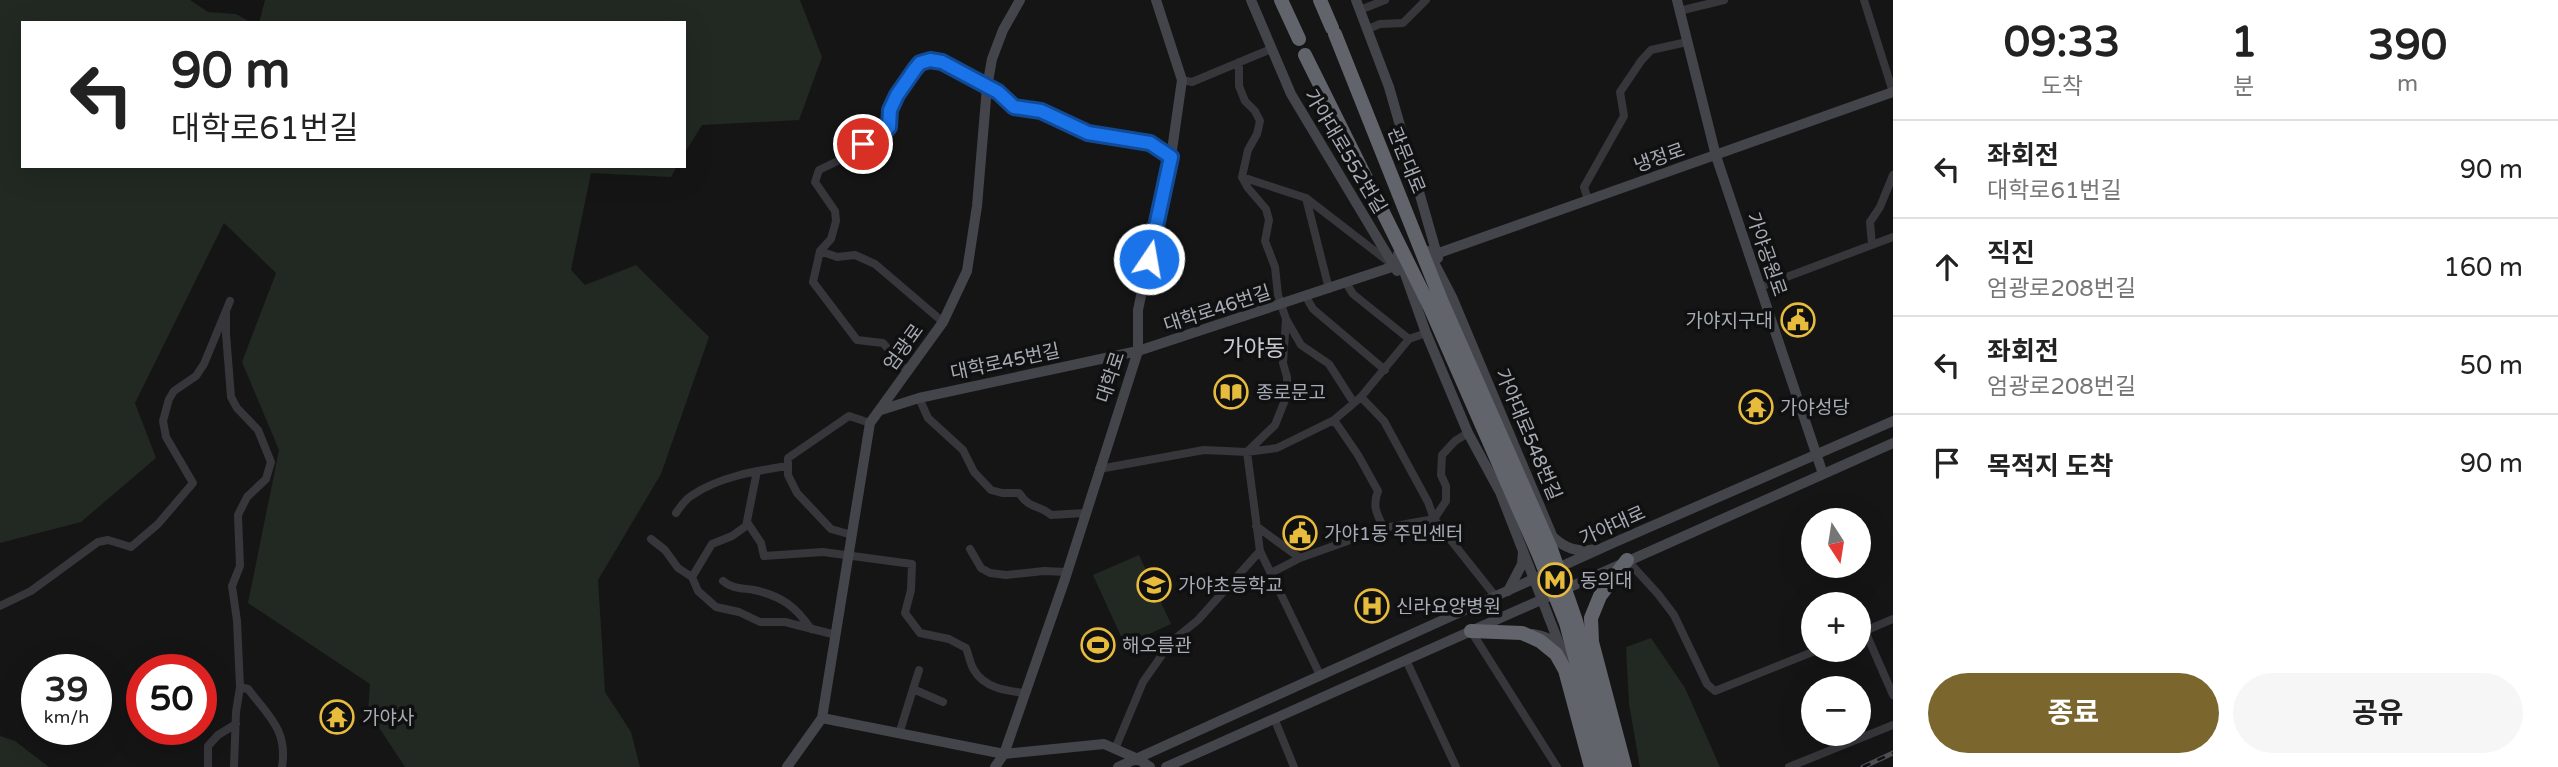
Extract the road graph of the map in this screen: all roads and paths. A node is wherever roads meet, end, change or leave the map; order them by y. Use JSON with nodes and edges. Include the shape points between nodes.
{"nodes":[{"id":1,"x":1020,"y":0,"type":"edge"},
{"id":2,"x":1156,"y":0,"type":"edge"},
{"id":3,"x":1251,"y":0,"type":"edge"},
{"id":4,"x":1281,"y":0,"type":"edge"},
{"id":5,"x":1320,"y":0,"type":"edge"},
{"id":6,"x":1385,"y":0,"type":"edge"},
{"id":7,"x":1426,"y":0,"type":"edge"},
{"id":8,"x":1702,"y":0,"type":"edge"},
{"id":9,"x":1724,"y":0,"type":"edge"},
{"id":10,"x":1864,"y":0,"type":"edge"},
{"id":11,"x":1358,"y":5,"type":"edge"},
{"id":12,"x":1678,"y":6,"type":"edge"},
{"id":13,"x":1694,"y":7,"type":"junction"},
{"id":14,"x":1368,"y":29,"type":"junction"},
{"id":15,"x":1298,"y":39,"type":"dead end"},
{"id":16,"x":1687,"y":41,"type":"junction"},
{"id":17,"x":1270,"y":49,"type":"junction"},
{"id":18,"x":1305,"y":55,"type":"dead end"},
{"id":19,"x":1239,"y":62,"type":"junction"},
{"id":20,"x":1182,"y":80,"type":"junction"},
{"id":21,"x":987,"y":87,"type":"junction"},
{"id":22,"x":1893,"y":92,"type":"edge"},
{"id":23,"x":1716,"y":156,"type":"junction"},
{"id":24,"x":1171,"y":157,"type":"junction"},
{"id":25,"x":1893,"y":175,"type":"edge"},
{"id":26,"x":1242,"y":177,"type":"junction"},
{"id":27,"x":1306,"y":198,"type":"junction"},
{"id":28,"x":1588,"y":200,"type":"junction"},
{"id":29,"x":1893,"y":237,"type":"edge"},
{"id":30,"x":1872,"y":245,"type":"junction"},
{"id":31,"x":820,"y":251,"type":"junction"},
{"id":32,"x":1436,"y":254,"type":"junction"},
{"id":33,"x":1395,"y":267,"type":"junction"},
{"id":34,"x":1346,"y":283,"type":"junction"},
{"id":35,"x":1760,"y":287,"type":"junction"},
{"id":36,"x":1329,"y":289,"type":"junction"},
{"id":37,"x":1306,"y":297,"type":"junction"},
{"id":38,"x":230,"y":301,"type":"dead end"},
{"id":39,"x":1435,"y":305,"type":"junction"},
{"id":40,"x":1281,"y":306,"type":"junction"},
{"id":41,"x":226,"y":312,"type":"junction"},
{"id":42,"x":1286,"y":319,"type":"junction"},
{"id":43,"x":943,"y":322,"type":"junction"},
{"id":44,"x":1426,"y":333,"type":"junction"},
{"id":45,"x":1409,"y":339,"type":"junction"},
{"id":46,"x":1138,"y":351,"type":"junction"},
{"id":47,"x":906,"y":370,"type":"junction"},
{"id":48,"x":1385,"y":370,"type":"junction"},
{"id":49,"x":919,"y":398,"type":"junction"},
{"id":50,"x":1357,"y":400,"type":"junction"},
{"id":51,"x":881,"y":410,"type":"junction"},
{"id":52,"x":1334,"y":419,"type":"junction"},
{"id":53,"x":1893,"y":421,"type":"edge"},
{"id":54,"x":870,"y":423,"type":"junction"},
{"id":55,"x":1468,"y":433,"type":"junction"},
{"id":56,"x":1893,"y":443,"type":"edge"},
{"id":57,"x":1247,"y":452,"type":"junction"},
{"id":58,"x":1816,"y":455,"type":"junction"},
{"id":59,"x":787,"y":466,"type":"junction"},
{"id":60,"x":1099,"y":469,"type":"junction"},
{"id":61,"x":757,"y":471,"type":"junction"},
{"id":62,"x":1823,"y":474,"type":"junction"},
{"id":63,"x":676,"y":513,"type":"dead end"},
{"id":64,"x":1085,"y":513,"type":"junction"},
{"id":65,"x":1434,"y":519,"type":"junction"},
{"id":66,"x":747,"y":522,"type":"junction"},
{"id":67,"x":1256,"y":526,"type":"junction"},
{"id":68,"x":1384,"y":528,"type":"junction"},
{"id":69,"x":852,"y":535,"type":"junction"},
{"id":70,"x":1553,"y":537,"type":"junction"},
{"id":71,"x":651,"y":540,"type":"dead end"},
{"id":72,"x":1603,"y":547,"type":"junction"},
{"id":73,"x":970,"y":549,"type":"dead end"},
{"id":74,"x":1524,"y":549,"type":"junction"},
{"id":75,"x":1260,"y":551,"type":"junction"},
{"id":76,"x":850,"y":554,"type":"junction"},
{"id":77,"x":1300,"y":558,"type":"junction"},
{"id":78,"x":1627,"y":560,"type":"junction"},
{"id":79,"x":1564,"y":566,"type":"junction"},
{"id":80,"x":1067,"y":572,"type":"junction"},
{"id":81,"x":1271,"y":573,"type":"junction"},
{"id":82,"x":692,"y":577,"type":"junction"},
{"id":83,"x":1535,"y":579,"type":"junction"},
{"id":84,"x":723,"y":581,"type":"dead end"},
{"id":85,"x":1569,"y":587,"type":"junction"},
{"id":86,"x":1508,"y":591,"type":"junction"},
{"id":87,"x":1496,"y":597,"type":"junction"},
{"id":88,"x":1543,"y":599,"type":"junction"},
{"id":89,"x":0,"y":606,"type":"edge"},
{"id":90,"x":1593,"y":612,"type":"junction"},
{"id":91,"x":1457,"y":615,"type":"junction"},
{"id":92,"x":1893,"y":619,"type":"edge"},
{"id":93,"x":1871,"y":628,"type":"edge"},
{"id":94,"x":811,"y":629,"type":"junction"},
{"id":95,"x":1469,"y":632,"type":"junction"},
{"id":96,"x":1522,"y":633,"type":"junction"},
{"id":97,"x":836,"y":635,"type":"junction"},
{"id":98,"x":1560,"y":646,"type":"junction"},
{"id":99,"x":1871,"y":650,"type":"edge"},
{"id":100,"x":1801,"y":657,"type":"edge"},
{"id":101,"x":1406,"y":660,"type":"junction"},
{"id":102,"x":1585,"y":669,"type":"junction"},
{"id":103,"x":919,"y":670,"type":"dead end"},
{"id":104,"x":1320,"y":675,"type":"junction"},
{"id":105,"x":240,"y":687,"type":"junction"},
{"id":106,"x":913,"y":689,"type":"junction"},
{"id":107,"x":1025,"y":693,"type":"junction"},
{"id":108,"x":1893,"y":695,"type":"edge"},
{"id":109,"x":943,"y":702,"type":"dead end"},
{"id":110,"x":1592,"y":702,"type":"junction"},
{"id":111,"x":822,"y":718,"type":"junction"},
{"id":112,"x":1274,"y":718,"type":"junction"},
{"id":113,"x":236,"y":724,"type":"junction"},
{"id":114,"x":1893,"y":725,"type":"edge"},
{"id":115,"x":902,"y":734,"type":"junction"},
{"id":116,"x":1115,"y":749,"type":"junction"},
{"id":117,"x":1004,"y":754,"type":"junction"},
{"id":118,"x":1138,"y":758,"type":"junction"},
{"id":119,"x":1599,"y":766,"type":"edge"},
{"id":120,"x":208,"y":767,"type":"edge"},
{"id":121,"x":234,"y":767,"type":"edge"},
{"id":122,"x":282,"y":767,"type":"edge"},
{"id":123,"x":787,"y":767,"type":"edge"},
{"id":124,"x":995,"y":767,"type":"edge"},
{"id":125,"x":1118,"y":767,"type":"edge"},
{"id":126,"x":1150,"y":767,"type":"edge"},
{"id":127,"x":1167,"y":767,"type":"edge"},
{"id":128,"x":1294,"y":767,"type":"edge"},
{"id":129,"x":1456,"y":767,"type":"edge"},
{"id":130,"x":1555,"y":767,"type":"edge"},
{"id":131,"x":1616,"y":767,"type":"edge"},
{"id":132,"x":1625,"y":767,"type":"edge"},
{"id":133,"x":1789,"y":767,"type":"edge"}],
"edges":[{"from":1,"to":21,"type":"main road","name":"엄광로","via":[[995,48]]},
{"from":2,"to":20,"type":"main road","name":"대학로"},
{"from":3,"to":17,"type":"main road","name":"가야대로552번길"},
{"from":4,"to":15,"type":"highway"},
{"from":5,"to":39,"type":"highway","name":"관문대로","via":[[1404,205]]},
{"from":6,"to":11,"type":"street"},
{"from":7,"to":14,"type":"street","via":[[1402,23]]},
{"from":8,"to":13,"type":"street"},
{"from":9,"to":13,"type":"street"},
{"from":10,"to":22,"type":"street"},
{"from":11,"to":14,"type":"main road","name":"가야대로548번길"},
{"from":12,"to":13,"type":"street"},
{"from":12,"to":16,"type":"main road","name":"가야공원로"},
{"from":14,"to":32,"type":"main road","name":"가야대로548번길"},
{"from":16,"to":23,"type":"main road","name":"가야공원로"},
{"from":16,"to":28,"type":"street","via":[[1651,50],[1620,92],[1624,117],[1584,187]]},
{"from":17,"to":19,"type":"street"},
{"from":17,"to":33,"type":"main road","name":"가야대로552번길","via":[[1313,133]]},
{"from":18,"to":39,"type":"highway"},
{"from":19,"to":20,"type":"street","via":[[1192,82]]},
{"from":19,"to":26,"type":"street","via":[[1245,101],[1260,121]]},
{"from":20,"to":24,"type":"main road","name":"대학로"},
{"from":21,"to":24,"type":"street","via":[[1014,107],[1041,111],[1088,133],[1150,143]]},
{"from":21,"to":31,"type":"street","via":[[942,62],[920,63],[897,95],[889,127],[882,135],[819,170],[816,182],[835,211],[836,221],[831,239]]},
{"from":21,"to":43,"type":"main road","name":"엄광로","via":[[967,271]]},
{"from":22,"to":23,"type":"main road","name":"냉정로"},
{"from":23,"to":28,"type":"main road","name":"냉정로"},
{"from":23,"to":35,"type":"main road","name":"가야공원로"},
{"from":24,"to":46,"type":"main road","name":"대학로","via":[[1138,310]]},
{"from":25,"to":30,"type":"street","via":[[1870,222]]},
{"from":26,"to":27,"type":"street"},
{"from":26,"to":40,"type":"street","via":[[1266,209],[1265,241]]},
{"from":27,"to":33,"type":"street"},
{"from":27,"to":36,"type":"street"},
{"from":28,"to":32,"type":"main road","name":"냉정로"},
{"from":29,"to":30,"type":"street"},
{"from":30,"to":35,"type":"street"},
{"from":31,"to":43,"type":"street","via":[[837,257],[855,255],[875,264]]},
{"from":31,"to":47,"type":"street","via":[[813,282],[857,340],[883,344]]},
{"from":32,"to":39,"type":"main road","name":"가야대로548번길"},
{"from":33,"to":34,"type":"main road","name":"대학로46번길"},
{"from":33,"to":39,"type":"main road","name":"가야대로552번길"},
{"from":34,"to":36,"type":"main road","name":"대학로46번길"},
{"from":34,"to":45,"type":"street","via":[[1353,294]]},
{"from":35,"to":58,"type":"main road","name":"가야공원로"},
{"from":36,"to":37,"type":"main road","name":"대학로46번길"},
{"from":37,"to":40,"type":"main road","name":"대학로46번길"},
{"from":37,"to":48,"type":"street","via":[[1313,309]]},
{"from":38,"to":41,"type":"street"},
{"from":39,"to":44,"type":"main road","name":"가야대로552번길"},
{"from":39,"to":70,"type":"main road","name":"가야대로548번길"},
{"from":39,"to":119,"type":"highway","bridge":true,"via":[[1566,623]]},
{"from":39,"to":131,"type":"highway","bridge":true,"via":[[1551,550],[1576,621]]},
{"from":40,"to":42,"type":"street"},
{"from":40,"to":46,"type":"main road","name":"대학로46번길"},
{"from":41,"to":89,"type":"street","via":[[204,364],[196,376],[174,391],[163,421],[166,437],[193,483],[131,547],[98,542],[31,591]]},
{"from":41,"to":105,"type":"street","via":[[231,397],[258,430],[271,462],[266,479],[247,497],[238,515],[240,566],[232,586]]},
{"from":42,"to":50,"type":"street","via":[[1301,345],[1329,365]]},
{"from":42,"to":57,"type":"street","via":[[1283,363],[1287,395],[1275,425]]},
{"from":43,"to":47,"type":"main road","name":"엄광로"},
{"from":44,"to":45,"type":"street"},
{"from":44,"to":55,"type":"main road","name":"가야대로552번길"},
{"from":45,"to":48,"type":"street"},
{"from":46,"to":49,"type":"main road","name":"대학로45번길"},
{"from":46,"to":60,"type":"main road","name":"대학로"},
{"from":47,"to":51,"type":"main road","name":"엄광로"},
{"from":48,"to":50,"type":"street"},
{"from":49,"to":51,"type":"main road","name":"대학로45번길"},
{"from":49,"to":64,"type":"street","via":[[928,418],[963,450],[974,472],[991,489],[1019,493],[1034,508],[1051,514]]},
{"from":50,"to":52,"type":"street"},
{"from":50,"to":65,"type":"street","via":[[1384,421]]},
{"from":51,"to":54,"type":"main road","name":"엄광로"},
{"from":52,"to":57,"type":"street","via":[[1277,448]]},
{"from":52,"to":68,"type":"street","via":[[1377,491],[1376,515]]},
{"from":53,"to":58,"type":"main road","name":"가야대로"},
{"from":54,"to":59,"type":"street","via":[[849,416],[788,458]]},
{"from":54,"to":69,"type":"main road"},
{"from":55,"to":65,"type":"street","via":[[1442,455],[1446,501]]},
{"from":55,"to":74,"type":"main road","name":"가야대로552번길"},
{"from":56,"to":62,"type":"main road","name":"가야대로"},
{"from":57,"to":60,"type":"street","via":[[1204,450]]},
{"from":57,"to":67,"type":"street"},
{"from":58,"to":62,"type":"main road","name":"가야공원로"},
{"from":58,"to":72,"type":"main road","name":"가야대로"},
{"from":59,"to":61,"type":"street"},
{"from":59,"to":69,"type":"street","via":[[797,493],[831,528]]},
{"from":60,"to":64,"type":"main road","name":"대학로"},
{"from":61,"to":63,"type":"street","via":[[690,496]]},
{"from":61,"to":66,"type":"street"},
{"from":62,"to":78,"type":"main road","name":"가야대로"},
{"from":64,"to":80,"type":"main road","name":"대학로"},
{"from":65,"to":68,"type":"street"},
{"from":65,"to":87,"type":"street"},
{"from":66,"to":76,"type":"street","via":[[764,556]]},
{"from":66,"to":82,"type":"street","via":[[732,536],[712,544]]},
{"from":67,"to":75,"type":"street"},
{"from":67,"to":77,"type":"street"},
{"from":68,"to":77,"type":"street"},
{"from":69,"to":76,"type":"main road"},
{"from":70,"to":72,"type":"main road","via":[[1577,550]]},
{"from":70,"to":79,"type":"main road","name":"가야대로548번길"},
{"from":71,"to":82,"type":"street"},
{"from":72,"to":79,"type":"main road","name":"가야대로"},
{"from":73,"to":80,"type":"street","via":[[981,568],[990,573]]},
{"from":74,"to":83,"type":"main road","name":"가야대로552번길"},
{"from":74,"to":86,"type":"main road","via":[[1522,565]]},
{"from":75,"to":81,"type":"street"},
{"from":75,"to":116,"type":"street","via":[[1198,620],[1171,642],[1143,682]]},
{"from":76,"to":97,"type":"main road"},
{"from":76,"to":107,"type":"street","via":[[912,564],[905,613],[912,624],[920,633],[965,648],[973,670],[984,681],[1004,691]]},
{"from":77,"to":81,"type":"street"},
{"from":78,"to":85,"type":"main road","name":"가야대로"},
{"from":78,"to":90,"type":"highway"},
{"from":78,"to":100,"type":"street","via":[[1674,615],[1707,684],[1715,691]]},
{"from":79,"to":83,"type":"main road","name":"가야대로"},
{"from":79,"to":85,"type":"main road","name":"가야대로548번길"},
{"from":80,"to":107,"type":"main road","name":"대학로"},
{"from":81,"to":104,"type":"street"},
{"from":82,"to":94,"type":"street","via":[[716,607],[760,622]]},
{"from":83,"to":86,"type":"main road","name":"가야대로"},
{"from":83,"to":88,"type":"main road","name":"가야대로552번길"},
{"from":84,"to":94,"type":"street","via":[[789,602]]},
{"from":85,"to":88,"type":"main road","name":"가야대로"},
{"from":85,"to":102,"type":"main road","name":"가야대로548번길"},
{"from":86,"to":87,"type":"main road","name":"가야대로"},
{"from":87,"to":91,"type":"main road","name":"가야대로"},
{"from":88,"to":95,"type":"main road","name":"가야대로"},
{"from":88,"to":98,"type":"main road","name":"가야대로552번길"},
{"from":90,"to":102,"type":"main road","via":[[1585,622]]},
{"from":90,"to":132,"type":"highway","via":[[1592,642]]},
{"from":91,"to":95,"type":"main road","via":[[1479,614],[1479,622]]},
{"from":91,"to":104,"type":"main road","name":"가야대로"},
{"from":92,"to":93,"type":"street"},
{"from":94,"to":97,"type":"street"},
{"from":95,"to":96,"type":"highway"},
{"from":95,"to":101,"type":"main road","name":"가야대로"},
{"from":95,"to":130,"type":"street"},
{"from":96,"to":98,"type":"main road","via":[[1545,636]]},
{"from":96,"to":119,"type":"highway","via":[[1556,654]]},
{"from":97,"to":111,"type":"main road"},
{"from":98,"to":110,"type":"main road","name":"가야대로552번길"},
{"from":99,"to":108,"type":"street"},
{"from":101,"to":112,"type":"main road","name":"가야대로"},
{"from":101,"to":129,"type":"street"},
{"from":102,"to":110,"type":"main road"},
{"from":103,"to":106,"type":"street"},
{"from":104,"to":118,"type":"main road","name":"가야대로"},
{"from":105,"to":113,"type":"street"},
{"from":105,"to":122,"type":"street","via":[[248,689],[284,740]]},
{"from":106,"to":109,"type":"street"},
{"from":106,"to":115,"type":"street"},
{"from":107,"to":117,"type":"main road","name":"대학로"},
{"from":110,"to":119,"type":"main road","bridge":true},
{"from":111,"to":115,"type":"main road"},
{"from":111,"to":123,"type":"main road"},
{"from":112,"to":127,"type":"main road","name":"가야대로"},
{"from":112,"to":128,"type":"street"},
{"from":113,"to":120,"type":"street","via":[[208,746]]},
{"from":113,"to":121,"type":"street"},
{"from":114,"to":133,"type":"street"},
{"from":115,"to":117,"type":"main road"},
{"from":116,"to":117,"type":"main road","via":[[1104,744]]},
{"from":116,"to":118,"type":"main road"},
{"from":117,"to":124,"type":"main road","name":"대학로"},
{"from":118,"to":125,"type":"main road","name":"가야대로"},
{"from":118,"to":126,"type":"main road"}]}
